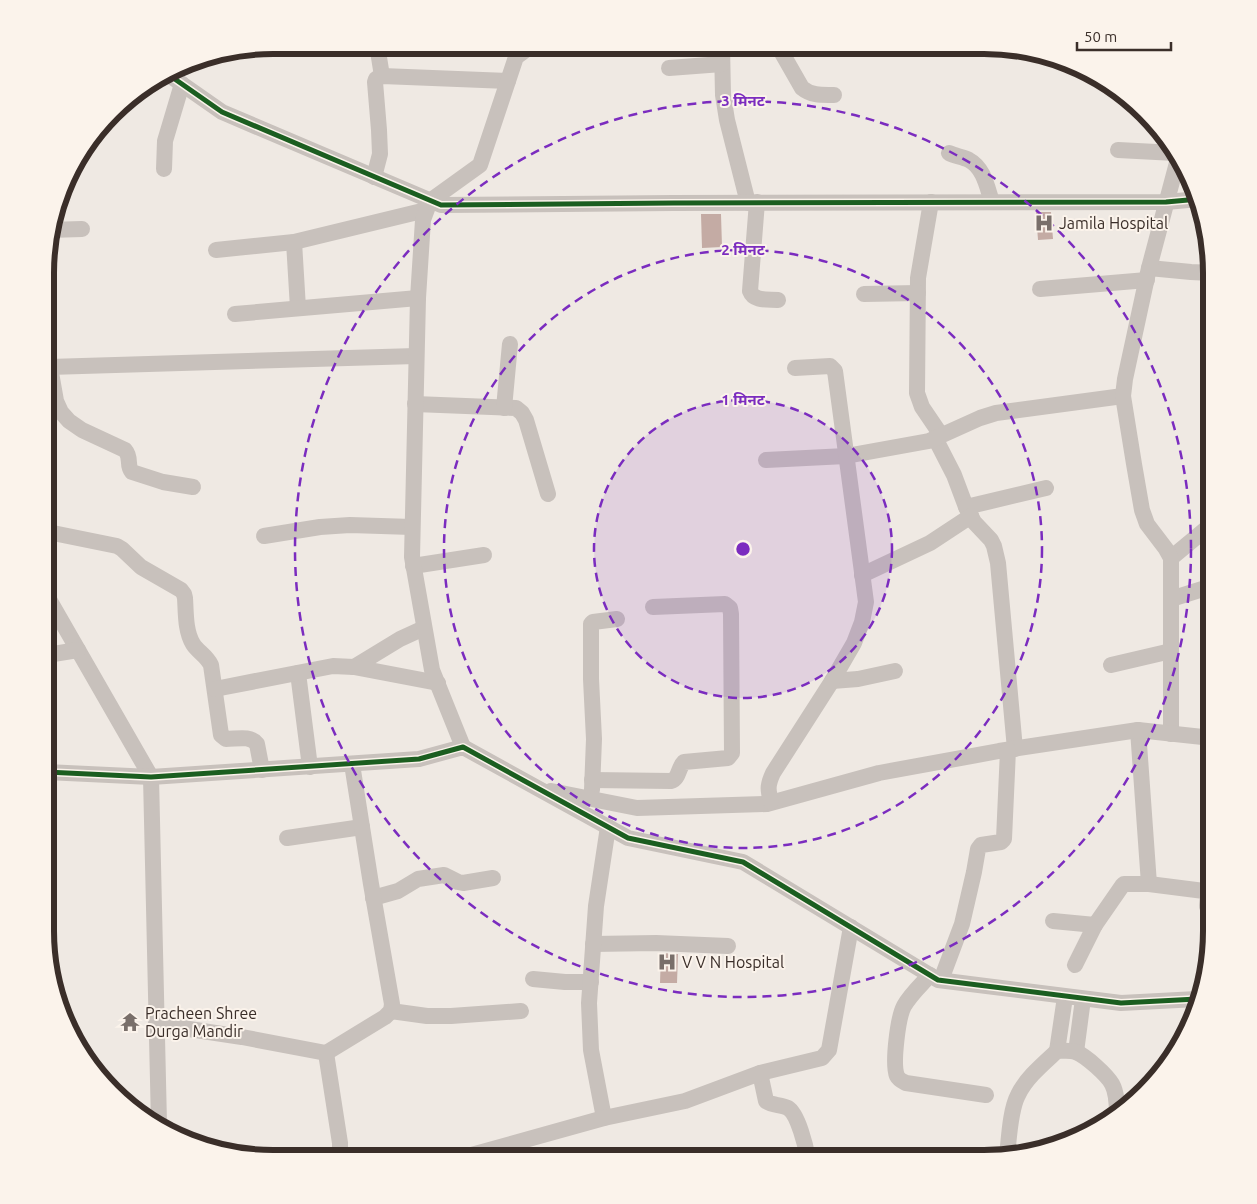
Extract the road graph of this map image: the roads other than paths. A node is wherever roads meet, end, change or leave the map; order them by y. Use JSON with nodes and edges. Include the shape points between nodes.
{"nodes":[{"id":1,"x":378,"y":54,"type":"edge"},
{"id":2,"x":520,"y":54,"type":"edge"},
{"id":3,"x":722,"y":54,"type":"edge"},
{"id":4,"x":783,"y":54,"type":"edge"},
{"id":5,"x":722,"y":64,"type":"junction"},
{"id":6,"x":669,"y":68,"type":"dead end"},
{"id":7,"x":382,"y":76,"type":"junction"},
{"id":8,"x":175,"y":80,"type":"edge"},
{"id":9,"x":508,"y":81,"type":"junction"},
{"id":10,"x":834,"y":95,"type":"dead end"},
{"id":11,"x":1118,"y":150,"type":"dead end"},
{"id":12,"x":949,"y":153,"type":"dead end"},
{"id":13,"x":1167,"y":153,"type":"edge"},
{"id":14,"x":164,"y":169,"type":"dead end"},
{"id":15,"x":1177,"y":169,"type":"edge"},
{"id":16,"x":374,"y":177,"type":"junction"},
{"id":17,"x":1187,"y":190,"type":"edge"},
{"id":18,"x":1191,"y":200,"type":"edge"},
{"id":19,"x":1174,"y":201,"type":"junction"},
{"id":20,"x":753,"y":202,"type":"junction"},
{"id":21,"x":931,"y":202,"type":"junction"},
{"id":22,"x":992,"y":202,"type":"junction"},
{"id":23,"x":428,"y":206,"type":"junction"},
{"id":24,"x":82,"y":229,"type":"dead end"},
{"id":25,"x":58,"y":230,"type":"edge"},
{"id":26,"x":294,"y":242,"type":"junction"},
{"id":27,"x":216,"y":250,"type":"dead end"},
{"id":28,"x":1203,"y":272,"type":"edge"},
{"id":29,"x":1148,"y":274,"type":"junction"},
{"id":30,"x":1040,"y":289,"type":"dead end"},
{"id":31,"x":918,"y":293,"type":"junction"},
{"id":32,"x":864,"y":294,"type":"dead end"},
{"id":33,"x":418,"y":298,"type":"junction"},
{"id":34,"x":778,"y":300,"type":"dead end"},
{"id":35,"x":298,"y":308,"type":"junction"},
{"id":36,"x":235,"y":314,"type":"dead end"},
{"id":37,"x":510,"y":344,"type":"dead end"},
{"id":38,"x":416,"y":356,"type":"junction"},
{"id":39,"x":54,"y":367,"type":"edge"},
{"id":40,"x":795,"y":368,"type":"dead end"},
{"id":41,"x":54,"y":391,"type":"edge"},
{"id":42,"x":1123,"y":396,"type":"junction"},
{"id":43,"x":415,"y":404,"type":"junction"},
{"id":44,"x":504,"y":408,"type":"junction"},
{"id":45,"x":938,"y":437,"type":"junction"},
{"id":46,"x":846,"y":456,"type":"junction"},
{"id":47,"x":766,"y":460,"type":"dead end"},
{"id":48,"x":193,"y":487,"type":"dead end"},
{"id":49,"x":1046,"y":488,"type":"dead end"},
{"id":50,"x":548,"y":494,"type":"dead end"},
{"id":51,"x":968,"y":512,"type":"junction"},
{"id":52,"x":412,"y":527,"type":"junction"},
{"id":53,"x":1203,"y":531,"type":"edge"},
{"id":54,"x":54,"y":533,"type":"edge"},
{"id":55,"x":264,"y":536,"type":"dead end"},
{"id":56,"x":484,"y":554,"type":"dead end"},
{"id":57,"x":1171,"y":558,"type":"junction"},
{"id":58,"x":413,"y":566,"type":"junction"},
{"id":59,"x":862,"y":575,"type":"junction"},
{"id":60,"x":1203,"y":589,"type":"edge"},
{"id":61,"x":1171,"y":599,"type":"junction"},
{"id":62,"x":54,"y":608,"type":"edge"},
{"id":63,"x":654,"y":608,"type":"dead end"},
{"id":64,"x":616,"y":619,"type":"dead end"},
{"id":65,"x":424,"y":628,"type":"junction"},
{"id":66,"x":78,"y":650,"type":"junction"},
{"id":67,"x":1171,"y":652,"type":"junction"},
{"id":68,"x":54,"y":654,"type":"edge"},
{"id":69,"x":1111,"y":665,"type":"dead end"},
{"id":70,"x":354,"y":667,"type":"junction"},
{"id":71,"x":895,"y":671,"type":"dead end"},
{"id":72,"x":298,"y":673,"type":"junction"},
{"id":73,"x":832,"y":681,"type":"junction"},
{"id":74,"x":438,"y":683,"type":"junction"},
{"id":75,"x":215,"y":689,"type":"junction"},
{"id":76,"x":1138,"y":730,"type":"junction"},
{"id":77,"x":1171,"y":734,"type":"junction"},
{"id":78,"x":1203,"y":737,"type":"edge"},
{"id":79,"x":463,"y":747,"type":"junction"},
{"id":80,"x":1012,"y":749,"type":"junction"},
{"id":81,"x":352,"y":764,"type":"junction"},
{"id":82,"x":310,"y":767,"type":"junction"},
{"id":83,"x":262,"y":770,"type":"junction"},
{"id":84,"x":54,"y":772,"type":"edge"},
{"id":85,"x":151,"y":777,"type":"junction"},
{"id":86,"x":592,"y":780,"type":"junction"},
{"id":87,"x":536,"y":788,"type":"junction"},
{"id":88,"x":591,"y":799,"type":"junction"},
{"id":89,"x":771,"y":802,"type":"junction"},
{"id":90,"x":362,"y":827,"type":"junction"},
{"id":91,"x":608,"y":827,"type":"junction"},
{"id":92,"x":287,"y":838,"type":"dead end"},
{"id":93,"x":493,"y":878,"type":"dead end"},
{"id":94,"x":1149,"y":884,"type":"junction"},
{"id":95,"x":1203,"y":891,"type":"edge"},
{"id":96,"x":373,"y":898,"type":"junction"},
{"id":97,"x":1053,"y":921,"type":"dead end"},
{"id":98,"x":1095,"y":925,"type":"junction"},
{"id":99,"x":851,"y":927,"type":"junction"},
{"id":100,"x":593,"y":944,"type":"junction"},
{"id":101,"x":728,"y":946,"type":"dead end"},
{"id":102,"x":1075,"y":965,"type":"dead end"},
{"id":103,"x":936,"y":978,"type":"junction"},
{"id":104,"x":533,"y":979,"type":"dead end"},
{"id":105,"x":591,"y":982,"type":"junction"},
{"id":106,"x":1066,"y":997,"type":"junction"},
{"id":107,"x":1083,"y":999,"type":"junction"},
{"id":108,"x":1193,"y":999,"type":"edge"},
{"id":109,"x":391,"y":1011,"type":"junction"},
{"id":110,"x":521,"y":1011,"type":"dead end"},
{"id":111,"x":156,"y":1024,"type":"junction"},
{"id":112,"x":1057,"y":1051,"type":"junction"},
{"id":113,"x":1076,"y":1052,"type":"junction"},
{"id":114,"x":326,"y":1053,"type":"junction"},
{"id":115,"x":760,"y":1073,"type":"junction"},
{"id":116,"x":986,"y":1094,"type":"dead end"},
{"id":117,"x":1117,"y":1105,"type":"edge"},
{"id":118,"x":159,"y":1118,"type":"edge"},
{"id":119,"x":604,"y":1118,"type":"junction"},
{"id":120,"x":1008,"y":1149,"type":"edge"},
{"id":121,"x":340,"y":1150,"type":"edge"},
{"id":122,"x":486,"y":1150,"type":"edge"},
{"id":123,"x":806,"y":1150,"type":"edge"}],
"edges":[{"from":1,"to":7,"type":"street"},
{"from":2,"to":9,"type":"street"},
{"from":3,"to":5,"type":"street"},
{"from":4,"to":10,"type":"street","via":[[802,88],[812,95]]},
{"from":5,"to":6,"type":"street"},
{"from":5,"to":20,"type":"street","via":[[727,120]]},
{"from":7,"to":9,"type":"street"},
{"from":7,"to":16,"type":"street","via":[[375,82],[380,154]]},
{"from":8,"to":14,"type":"street"},
{"from":8,"to":16,"type":"street","via":[[222,112]]},
{"from":9,"to":23,"type":"street","via":[[480,165]]},
{"from":11,"to":13,"type":"street"},
{"from":12,"to":22,"type":"street","via":[[976,165]]},
{"from":15,"to":19,"type":"street"},
{"from":16,"to":23,"type":"street"},
{"from":17,"to":19,"type":"street"},
{"from":18,"to":19,"type":"street"},
{"from":19,"to":22,"type":"street"},
{"from":19,"to":29,"type":"street"},
{"from":20,"to":21,"type":"street"},
{"from":20,"to":23,"type":"street"},
{"from":20,"to":34,"type":"street","via":[[750,291],[755,298]]},
{"from":21,"to":22,"type":"street"},
{"from":21,"to":31,"type":"street"},
{"from":23,"to":26,"type":"street"},
{"from":23,"to":33,"type":"street","via":[[423,220]]},
{"from":24,"to":25,"type":"street"},
{"from":26,"to":27,"type":"street"},
{"from":26,"to":35,"type":"street"},
{"from":28,"to":29,"type":"street"},
{"from":29,"to":30,"type":"street"},
{"from":29,"to":42,"type":"street"},
{"from":31,"to":32,"type":"street"},
{"from":31,"to":45,"type":"street","via":[[917,393]]},
{"from":33,"to":35,"type":"street"},
{"from":33,"to":38,"type":"street"},
{"from":35,"to":36,"type":"street"},
{"from":37,"to":44,"type":"street"},
{"from":38,"to":39,"type":"street"},
{"from":38,"to":43,"type":"street"},
{"from":40,"to":46,"type":"street","via":[[830,366],[835,370]]},
{"from":41,"to":48,"type":"street","via":[[61,412],[69,421],[125,450],[132,472]]},
{"from":42,"to":45,"type":"street","via":[[996,412]]},
{"from":42,"to":57,"type":"street","via":[[1142,510],[1147,524]]},
{"from":43,"to":44,"type":"street"},
{"from":43,"to":52,"type":"street"},
{"from":44,"to":50,"type":"street","via":[[516,408],[522,412]]},
{"from":45,"to":46,"type":"street"},
{"from":45,"to":51,"type":"street"},
{"from":46,"to":47,"type":"street"},
{"from":46,"to":59,"type":"street"},
{"from":49,"to":51,"type":"street"},
{"from":51,"to":59,"type":"street","via":[[930,543]]},
{"from":51,"to":80,"type":"street","via":[[991,540],[998,563]]},
{"from":52,"to":55,"type":"street","via":[[350,525]]},
{"from":52,"to":58,"type":"street"},
{"from":53,"to":57,"type":"street"},
{"from":54,"to":75,"type":"street","via":[[117,546],[141,567],[181,590],[190,637],[211,664]]},
{"from":56,"to":58,"type":"street"},
{"from":57,"to":61,"type":"street"},
{"from":58,"to":65,"type":"street"},
{"from":59,"to":73,"type":"street","via":[[866,602],[862,622]]},
{"from":60,"to":61,"type":"street"},
{"from":61,"to":67,"type":"street"},
{"from":62,"to":66,"type":"street"},
{"from":63,"to":86,"type":"street","via":[[725,604],[730,608],[732,753],[728,758],[684,762],[674,780],[670,781]]},
{"from":64,"to":86,"type":"street","via":[[591,624]]},
{"from":65,"to":70,"type":"street"},
{"from":65,"to":74,"type":"street","via":[[432,670]]},
{"from":66,"to":68,"type":"street"},
{"from":66,"to":85,"type":"street"},
{"from":67,"to":69,"type":"street"},
{"from":67,"to":77,"type":"street"},
{"from":70,"to":72,"type":"street","via":[[333,666]]},
{"from":70,"to":74,"type":"street"},
{"from":71,"to":73,"type":"street"},
{"from":72,"to":75,"type":"street"},
{"from":72,"to":82,"type":"street"},
{"from":73,"to":89,"type":"street","via":[[768,782]]},
{"from":74,"to":79,"type":"street"},
{"from":75,"to":83,"type":"street","via":[[221,736],[253,740],[257,744]]},
{"from":76,"to":77,"type":"street"},
{"from":76,"to":80,"type":"street"},
{"from":76,"to":94,"type":"street"},
{"from":77,"to":78,"type":"street"},
{"from":79,"to":81,"type":"street","via":[[419,759]]},
{"from":79,"to":87,"type":"street"},
{"from":80,"to":89,"type":"street","via":[[879,773]]},
{"from":80,"to":103,"type":"street","via":[[1004,839],[981,845],[978,849],[962,924]]},
{"from":81,"to":82,"type":"street"},
{"from":81,"to":90,"type":"street"},
{"from":82,"to":83,"type":"street"},
{"from":83,"to":85,"type":"street"},
{"from":84,"to":85,"type":"street"},
{"from":85,"to":111,"type":"street"},
{"from":86,"to":88,"type":"street"},
{"from":87,"to":88,"type":"street"},
{"from":87,"to":91,"type":"street"},
{"from":88,"to":89,"type":"street","via":[[637,808]]},
{"from":90,"to":92,"type":"street"},
{"from":90,"to":96,"type":"street"},
{"from":91,"to":99,"type":"street","via":[[628,838],[744,862]]},
{"from":91,"to":100,"type":"street"},
{"from":93,"to":96,"type":"street","via":[[463,883],[444,876],[418,879],[398,891]]},
{"from":94,"to":95,"type":"street"},
{"from":94,"to":98,"type":"street","via":[[1127,883],[1122,886]]},
{"from":96,"to":109,"type":"street"},
{"from":97,"to":98,"type":"street"},
{"from":98,"to":102,"type":"street"},
{"from":99,"to":103,"type":"street"},
{"from":99,"to":115,"type":"street","via":[[829,1050],[822,1058]]},
{"from":100,"to":101,"type":"street"},
{"from":100,"to":105,"type":"street"},
{"from":103,"to":106,"type":"street"},
{"from":103,"to":116,"type":"street","via":[[912,994],[903,1008],[898,1026],[897,1075],[906,1083]]},
{"from":104,"to":105,"type":"street"},
{"from":105,"to":119,"type":"street","via":[[591,1050]]},
{"from":106,"to":107,"type":"street"},
{"from":106,"to":112,"type":"street"},
{"from":107,"to":108,"type":"street","via":[[1121,1003]]},
{"from":107,"to":113,"type":"street"},
{"from":109,"to":110,"type":"street","via":[[427,1016]]},
{"from":109,"to":114,"type":"street"},
{"from":111,"to":114,"type":"street"},
{"from":111,"to":118,"type":"street"},
{"from":112,"to":113,"type":"street"},
{"from":112,"to":120,"type":"street","via":[[1029,1078],[1017,1095]]},
{"from":113,"to":117,"type":"street","via":[[1113,1085]]},
{"from":114,"to":121,"type":"street"},
{"from":115,"to":119,"type":"street","via":[[685,1100]]},
{"from":115,"to":123,"type":"street","via":[[766,1101],[792,1110]]},
{"from":119,"to":122,"type":"street"}]}
